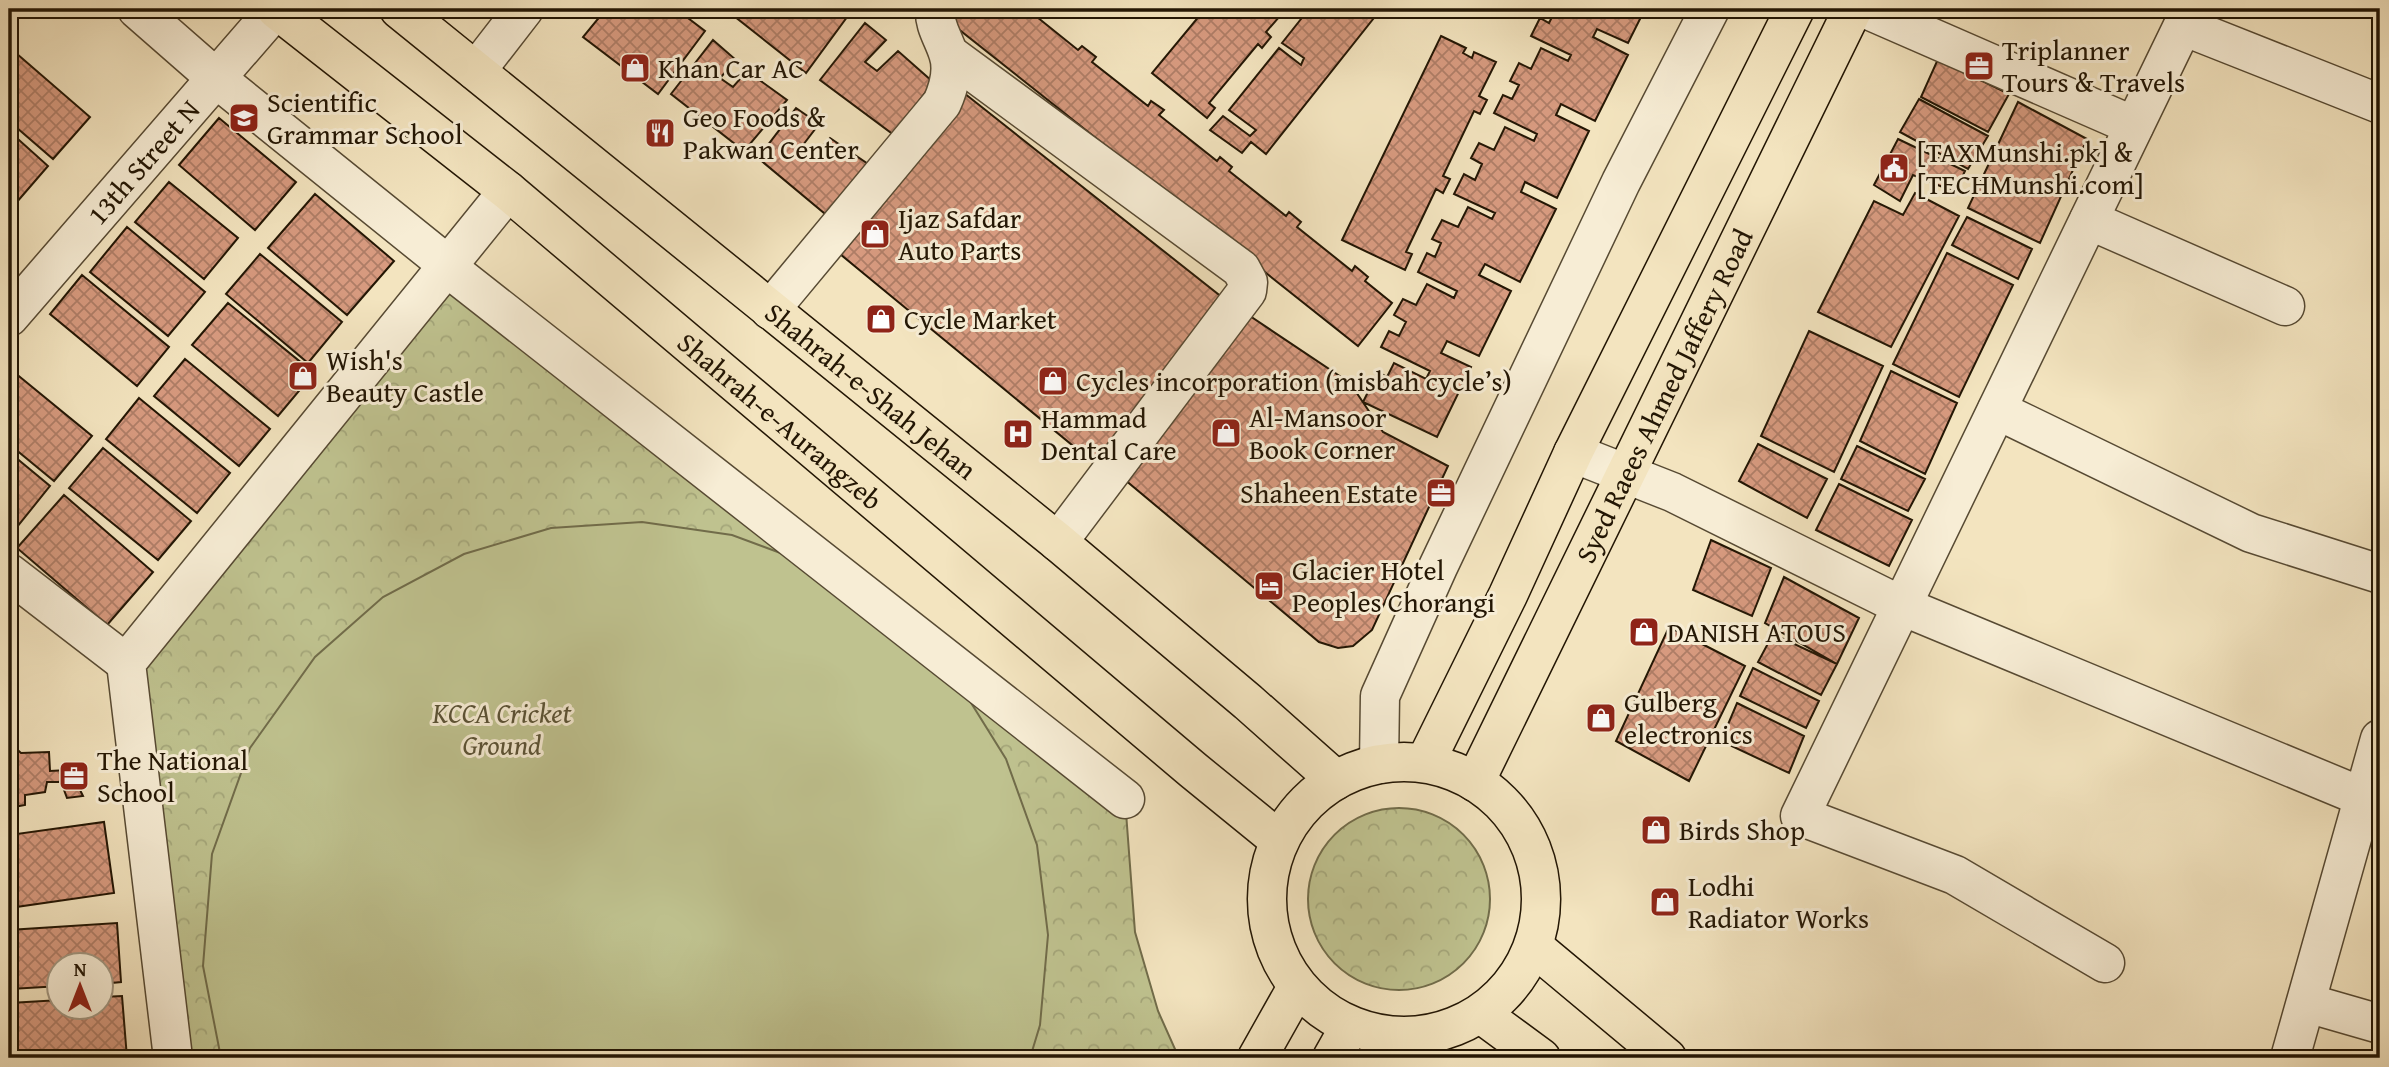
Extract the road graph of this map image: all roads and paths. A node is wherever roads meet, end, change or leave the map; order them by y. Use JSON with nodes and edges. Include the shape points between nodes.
{"nodes":[{"id":1,"x":136,"y":9,"type":"edge"},
{"id":2,"x":276,"y":9,"type":"edge"},
{"id":3,"x":399,"y":9,"type":"edge"},
{"id":4,"x":524,"y":9,"type":"edge"},
{"id":5,"x":935,"y":9,"type":"edge"},
{"id":6,"x":1710,"y":9,"type":"edge"},
{"id":7,"x":1795,"y":9,"type":"edge"},
{"id":8,"x":1853,"y":9,"type":"edge"},
{"id":9,"x":1866,"y":9,"type":"edge"},
{"id":10,"x":2187,"y":17,"type":"edge"},
{"id":11,"x":949,"y":54,"type":"junction"},
{"id":12,"x":476,"y":71,"type":"junction"},
{"id":13,"x":217,"y":79,"type":"junction"},
{"id":14,"x":2380,"y":104,"type":"edge"},
{"id":15,"x":2134,"y":126,"type":"junction"},
{"id":16,"x":508,"y":191,"type":"junction"},
{"id":17,"x":2089,"y":220,"type":"junction"},
{"id":18,"x":449,"y":266,"type":"junction"},
{"id":19,"x":2285,"y":306,"type":"dead end"},
{"id":20,"x":770,"y":310,"type":"junction"},
{"id":21,"x":9,"y":317,"type":"edge"},
{"id":22,"x":1997,"y":410,"type":"junction"},
{"id":23,"x":1573,"y":453,"type":"junction"},
{"id":24,"x":1628,"y":473,"type":"junction"},
{"id":25,"x":1058,"y":542,"type":"junction"},
{"id":26,"x":9,"y":573,"type":"edge"},
{"id":27,"x":2380,"y":574,"type":"edge"},
{"id":28,"x":1902,"y":606,"type":"junction"},
{"id":29,"x":126,"y":663,"type":"junction"},
{"id":30,"x":2380,"y":739,"type":"edge"},
{"id":31,"x":1425,"y":763,"type":"junction"},
{"id":32,"x":1379,"y":764,"type":"junction"},
{"id":33,"x":1336,"y":780,"type":"junction"},
{"id":34,"x":1475,"y":782,"type":"junction"},
{"id":35,"x":1125,"y":799,"type":"dead end"},
{"id":36,"x":2372,"y":800,"type":"edge"},
{"id":37,"x":1279,"y":840,"type":"junction"},
{"id":38,"x":1534,"y":947,"type":"junction"},
{"id":39,"x":2105,"y":963,"type":"dead end"},
{"id":40,"x":1297,"y":987,"type":"junction"},
{"id":41,"x":2306,"y":1003,"type":"junction"},
{"id":42,"x":1481,"y":1014,"type":"junction"},
{"id":43,"x":2380,"y":1024,"type":"edge"},
{"id":44,"x":1341,"y":1042,"type":"edge"},
{"id":45,"x":173,"y":1058,"type":"edge"},
{"id":46,"x":1257,"y":1058,"type":"edge"},
{"id":47,"x":1541,"y":1058,"type":"edge"},
{"id":48,"x":1667,"y":1058,"type":"edge"},
{"id":49,"x":2290,"y":1058,"type":"edge"}],
"edges":[{"from":1,"to":13,"type":"street"},
{"from":2,"to":13,"type":"street","name":"13th Street N"},
{"from":2,"to":16,"type":"main road","name":"Shahrah-e-Aurangzeb"},
{"from":3,"to":12,"type":"main road","name":"Shahrah-e-Shah Jehan"},
{"from":4,"to":12,"type":"street"},
{"from":5,"to":11,"type":"street","via":[[936,25]]},
{"from":6,"to":32,"type":"street","via":[[1620,181],[1380,696]]},
{"from":7,"to":23,"type":"main road","name":"Syed Raees Ahmed Jaffery Road"},
{"from":8,"to":24,"type":"main road","name":"Syed Raees Ahmed Jaffery Road"},
{"from":9,"to":15,"type":"street"},
{"from":10,"to":14,"type":"street"},
{"from":10,"to":15,"type":"street"},
{"from":11,"to":20,"type":"street","via":[[950,85],[942,103]]},
{"from":11,"to":25,"type":"street","via":[[1241,269],[1248,282],[1247,291]]},
{"from":12,"to":20,"type":"main road","name":"Shahrah-e-Shah Jehan"},
{"from":13,"to":18,"type":"street"},
{"from":13,"to":21,"type":"street","name":"13th Street N"},
{"from":15,"to":17,"type":"street"},
{"from":16,"to":18,"type":"street"},
{"from":16,"to":37,"type":"main road","name":"Shahrah-e-Aurangzeb"},
{"from":17,"to":19,"type":"street"},
{"from":17,"to":22,"type":"street"},
{"from":18,"to":29,"type":"street"},
{"from":18,"to":35,"type":"street"},
{"from":20,"to":25,"type":"main road","name":"Shahrah-e-Shah Jehan"},
{"from":22,"to":27,"type":"street","via":[[2251,533]]},
{"from":22,"to":28,"type":"street"},
{"from":23,"to":24,"type":"street"},
{"from":23,"to":31,"type":"main road","name":"Syed Raees Ahmed Jaffery Road"},
{"from":24,"to":28,"type":"street"},
{"from":24,"to":34,"type":"main road","name":"Syed Raees Ahmed Jaffery Road"},
{"from":25,"to":33,"type":"main road","name":"Shahrah-e-Shah Jehan"},
{"from":26,"to":29,"type":"street"},
{"from":28,"to":36,"type":"street"},
{"from":28,"to":39,"type":"street","via":[[1800,816],[1955,875]]},
{"from":29,"to":45,"type":"street"},
{"from":30,"to":36,"type":"street"},
{"from":31,"to":32,"type":"main road"},
{"from":31,"to":34,"type":"main road"},
{"from":32,"to":33,"type":"main road"},
{"from":33,"to":37,"type":"main road","via":[[1313,796]]},
{"from":34,"to":38,"type":"main road","via":[[1506,805],[1528,836],[1540,872],[1543,910]]},
{"from":36,"to":41,"type":"street"},
{"from":37,"to":40,"type":"main road","via":[[1265,901],[1269,932]]},
{"from":38,"to":42,"type":"main road","via":[[1521,974]]},
{"from":38,"to":48,"type":"main road"},
{"from":40,"to":44,"type":"main road","via":[[1321,1010]]},
{"from":40,"to":46,"type":"main road"},
{"from":41,"to":43,"type":"street"},
{"from":41,"to":49,"type":"street"},
{"from":42,"to":44,"type":"main road","via":[[1440,1033]]},
{"from":42,"to":47,"type":"main road"}]}
